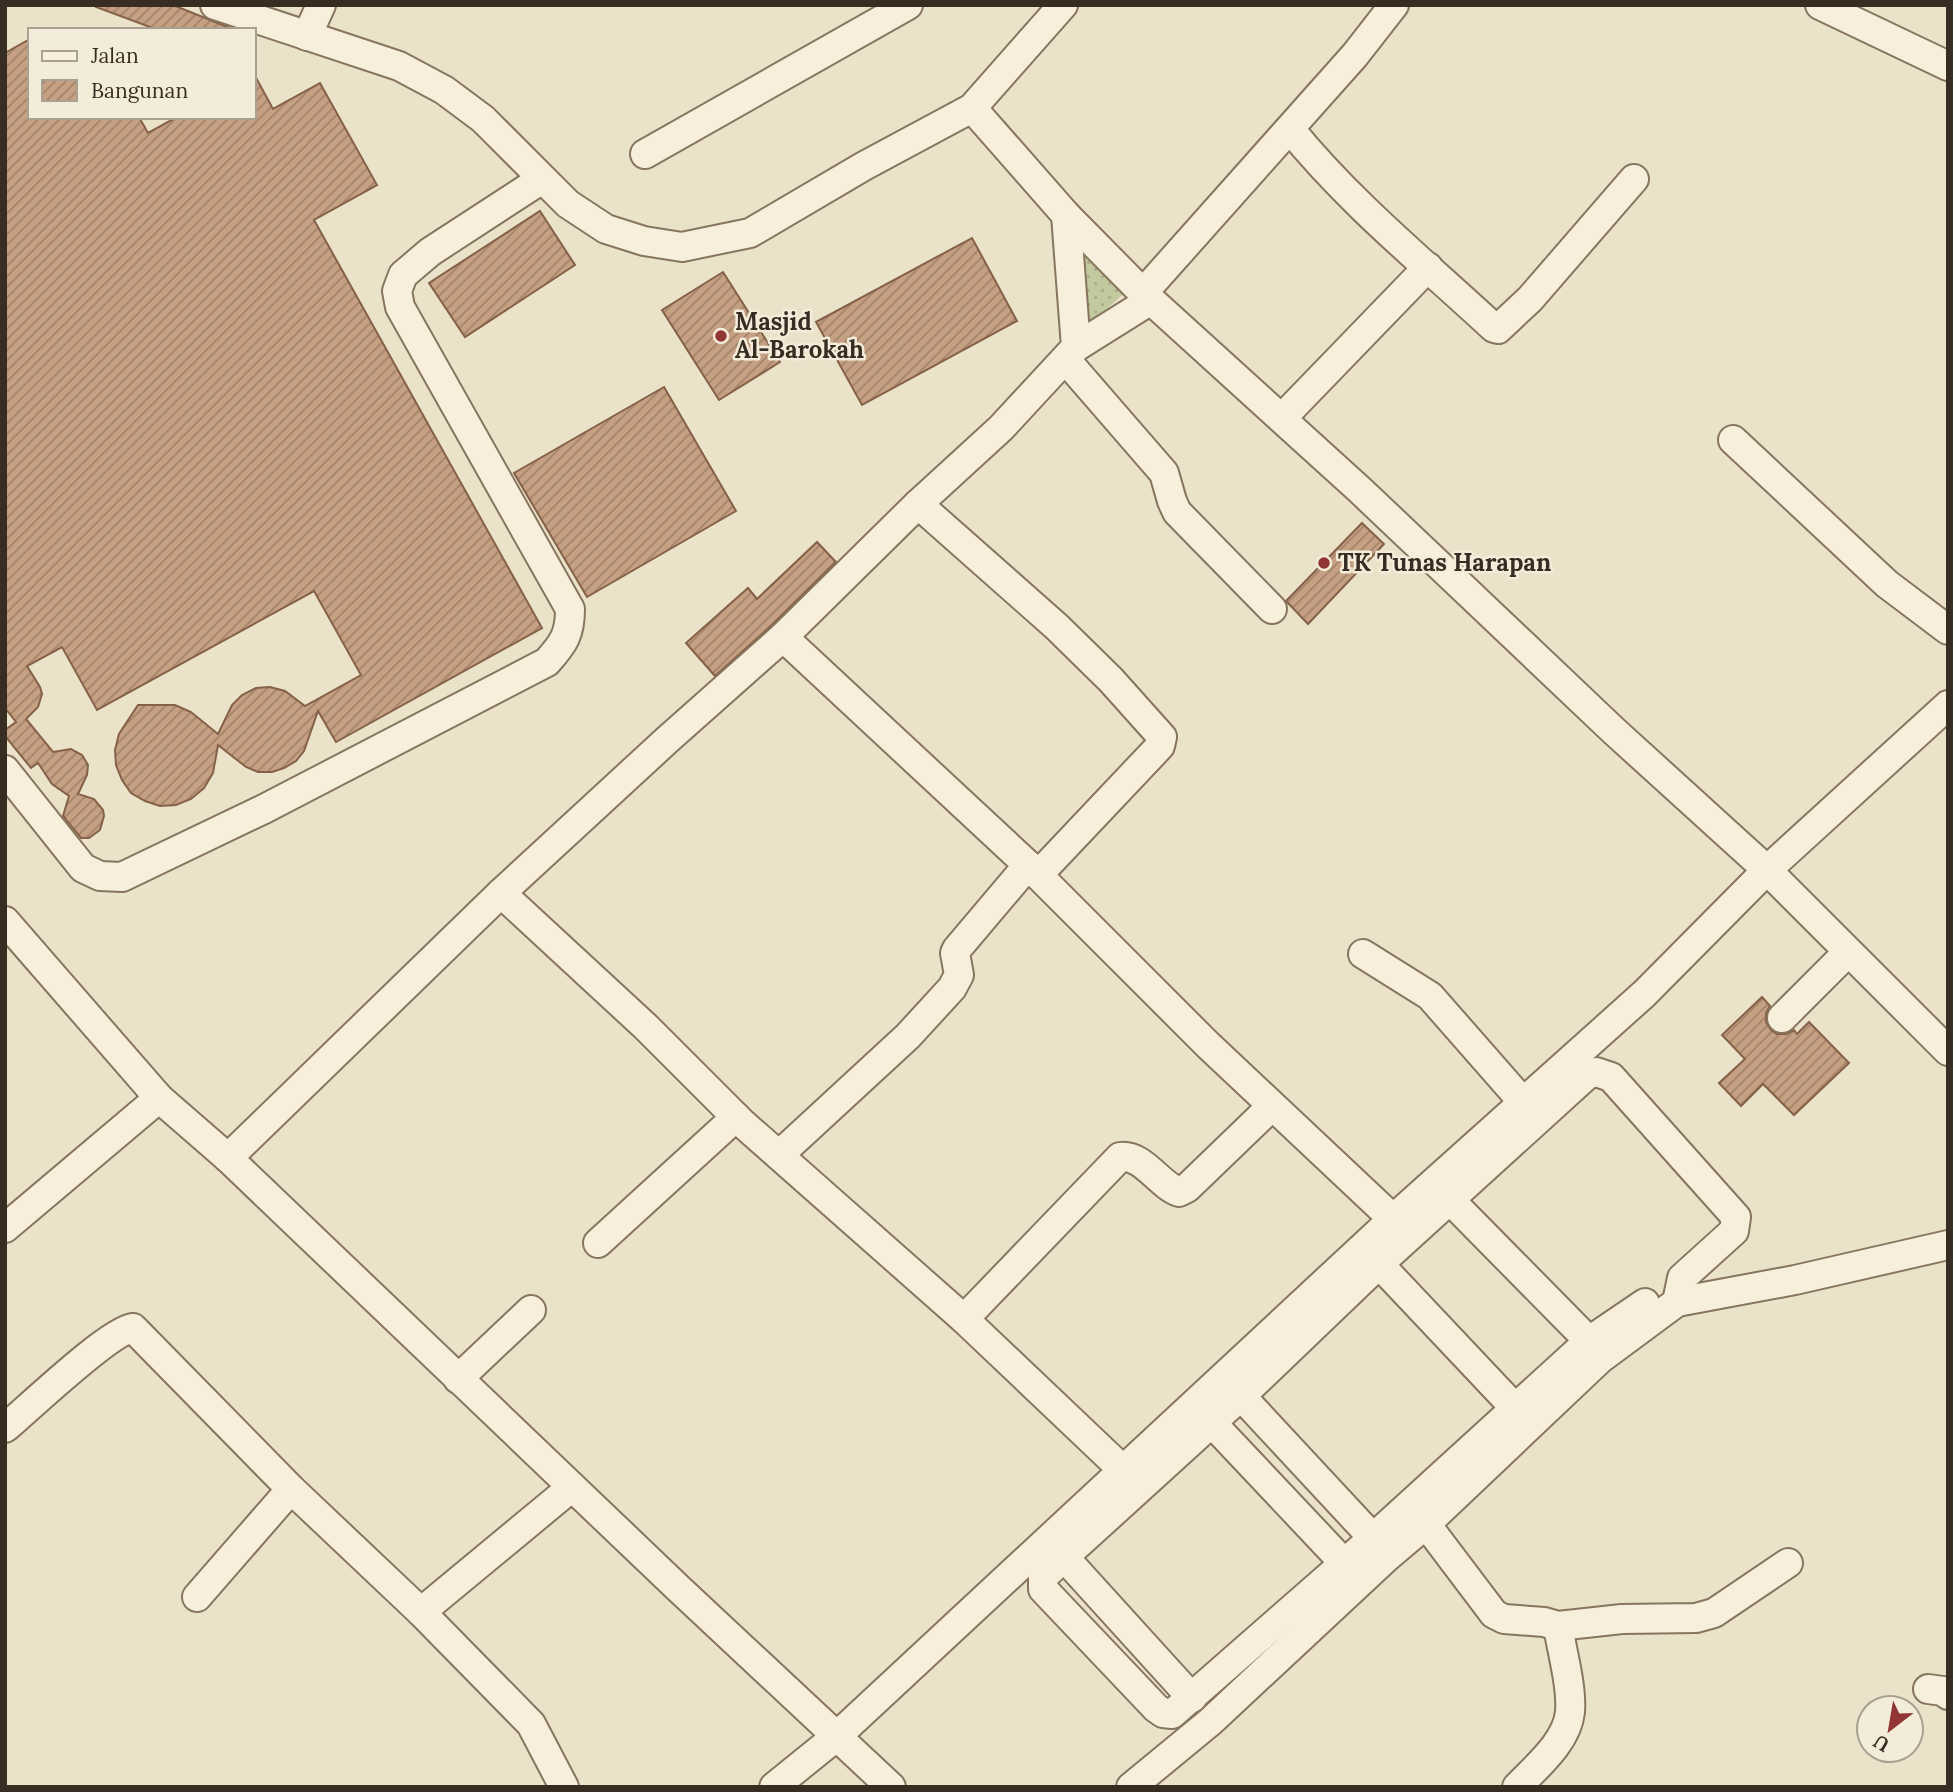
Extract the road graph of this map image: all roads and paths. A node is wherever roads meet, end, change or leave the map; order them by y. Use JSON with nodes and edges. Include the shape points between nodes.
{"nodes":[{"id":1,"x":215,"y":5,"type":"edge"},
{"id":2,"x":321,"y":5,"type":"edge"},
{"id":3,"x":908,"y":5,"type":"edge"},
{"id":4,"x":1063,"y":5,"type":"edge"},
{"id":5,"x":1394,"y":5,"type":"edge"},
{"id":6,"x":1835,"y":9,"type":"edge"},
{"id":7,"x":307,"y":36,"type":"junction"},
{"id":8,"x":1948,"y":66,"type":"edge"},
{"id":9,"x":972,"y":108,"type":"junction"},
{"id":10,"x":1290,"y":129,"type":"junction"},
{"id":11,"x":645,"y":154,"type":"dead end"},
{"id":12,"x":542,"y":178,"type":"junction"},
{"id":13,"x":1634,"y":179,"type":"dead end"},
{"id":14,"x":1066,"y":215,"type":"junction"},
{"id":15,"x":1428,"y":267,"type":"junction"},
{"id":16,"x":1147,"y":297,"type":"junction"},
{"id":17,"x":1071,"y":353,"type":"junction"},
{"id":18,"x":1282,"y":418,"type":"junction"},
{"id":19,"x":1733,"y":440,"type":"dead end"},
{"id":20,"x":918,"y":504,"type":"junction"},
{"id":21,"x":1272,"y":609,"type":"dead end"},
{"id":22,"x":1948,"y":630,"type":"edge"},
{"id":23,"x":783,"y":637,"type":"junction"},
{"id":24,"x":1948,"y":705,"type":"edge"},
{"id":25,"x":5,"y":770,"type":"edge"},
{"id":26,"x":1033,"y":870,"type":"junction"},
{"id":27,"x":1767,"y":870,"type":"junction"},
{"id":28,"x":501,"y":893,"type":"junction"},
{"id":29,"x":5,"y":920,"type":"edge"},
{"id":30,"x":1848,"y":952,"type":"junction"},
{"id":31,"x":1363,"y":954,"type":"dead end"},
{"id":32,"x":1782,"y":1018,"type":"dead end"},
{"id":33,"x":1946,"y":1047,"type":"edge"},
{"id":34,"x":159,"y":1098,"type":"junction"},
{"id":35,"x":1523,"y":1102,"type":"junction"},
{"id":36,"x":1272,"y":1106,"type":"junction"},
{"id":37,"x":736,"y":1117,"type":"junction"},
{"id":38,"x":779,"y":1155,"type":"junction"},
{"id":39,"x":228,"y":1158,"type":"junction"},
{"id":40,"x":1450,"y":1200,"type":"junction"},
{"id":41,"x":1393,"y":1219,"type":"junction"},
{"id":42,"x":5,"y":1228,"type":"edge"},
{"id":43,"x":598,"y":1243,"type":"dead end"},
{"id":44,"x":1948,"y":1245,"type":"edge"},
{"id":45,"x":1379,"y":1264,"type":"junction"},
{"id":46,"x":1679,"y":1290,"type":"junction"},
{"id":47,"x":531,"y":1310,"type":"dead end"},
{"id":48,"x":964,"y":1319,"type":"junction"},
{"id":49,"x":1588,"y":1341,"type":"junction"},
{"id":50,"x":458,"y":1379,"type":"junction"},
{"id":51,"x":1241,"y":1396,"type":"junction"},
{"id":52,"x":1514,"y":1407,"type":"junction"},
{"id":53,"x":7,"y":1422,"type":"edge"},
{"id":54,"x":1211,"y":1422,"type":"junction"},
{"id":55,"x":1123,"y":1470,"type":"junction"},
{"id":56,"x":572,"y":1487,"type":"junction"},
{"id":57,"x":291,"y":1489,"type":"junction"},
{"id":58,"x":1426,"y":1524,"type":"junction"},
{"id":59,"x":1373,"y":1538,"type":"junction"},
{"id":60,"x":1344,"y":1563,"type":"junction"},
{"id":61,"x":1788,"y":1563,"type":"dead end"},
{"id":62,"x":197,"y":1597,"type":"dead end"},
{"id":63,"x":421,"y":1612,"type":"junction"},
{"id":64,"x":1558,"y":1626,"type":"junction"},
{"id":65,"x":837,"y":1736,"type":"junction"},
{"id":66,"x":564,"y":1787,"type":"edge"},
{"id":67,"x":774,"y":1787,"type":"edge"},
{"id":68,"x":891,"y":1787,"type":"edge"},
{"id":69,"x":1131,"y":1787,"type":"edge"},
{"id":70,"x":1517,"y":1787,"type":"edge"}],
"edges":[{"from":1,"to":7,"type":"street"},
{"from":2,"to":7,"type":"street"},
{"from":3,"to":11,"type":"street"},
{"from":4,"to":9,"type":"street"},
{"from":5,"to":10,"type":"street"},
{"from":6,"to":8,"type":"street"},
{"from":7,"to":12,"type":"street","via":[[399,66],[444,90],[483,118]]},
{"from":9,"to":12,"type":"street","via":[[750,233],[682,247],[644,242],[606,229],[568,204]]},
{"from":9,"to":14,"type":"street"},
{"from":10,"to":15,"type":"street","via":[[1361,208]]},
{"from":10,"to":16,"type":"street"},
{"from":12,"to":25,"type":"street","via":[[430,251],[403,275],[397,291],[400,307],[570,609],[570,630],[547,662],[122,877],[100,876],[83,868]]},
{"from":13,"to":15,"type":"street","via":[[1530,299],[1498,329]]},
{"from":14,"to":16,"type":"street"},
{"from":14,"to":17,"type":"street"},
{"from":15,"to":18,"type":"street"},
{"from":16,"to":17,"type":"street"},
{"from":16,"to":18,"type":"street"},
{"from":17,"to":20,"type":"street","via":[[1000,428]]},
{"from":17,"to":21,"type":"street","via":[[1164,473],[1177,512]]},
{"from":18,"to":27,"type":"street"},
{"from":19,"to":22,"type":"street","via":[[1887,584]]},
{"from":20,"to":23,"type":"street"},
{"from":20,"to":26,"type":"street","via":[[1057,626],[1162,737],[1160,746]]},
{"from":23,"to":26,"type":"street"},
{"from":23,"to":28,"type":"street"},
{"from":24,"to":27,"type":"street"},
{"from":26,"to":36,"type":"street"},
{"from":26,"to":38,"type":"street","via":[[957,949],[958,975],[952,988],[908,1036]]},
{"from":27,"to":30,"type":"street"},
{"from":27,"to":35,"type":"street","via":[[1644,994]]},
{"from":28,"to":37,"type":"street"},
{"from":28,"to":39,"type":"street"},
{"from":29,"to":34,"type":"street"},
{"from":30,"to":32,"type":"street"},
{"from":30,"to":33,"type":"street"},
{"from":31,"to":35,"type":"street","via":[[1430,996]]},
{"from":34,"to":39,"type":"street"},
{"from":34,"to":42,"type":"street"},
{"from":35,"to":41,"type":"street"},
{"from":36,"to":41,"type":"street"},
{"from":36,"to":48,"type":"street","via":[[1179,1192],[1136,1160],[1120,1157]]},
{"from":37,"to":38,"type":"street"},
{"from":37,"to":43,"type":"street"},
{"from":38,"to":48,"type":"street"},
{"from":39,"to":50,"type":"street"},
{"from":40,"to":45,"type":"street"},
{"from":40,"to":46,"type":"street","via":[[1587,1076],[1603,1073],[1736,1217],[1734,1231]]},
{"from":40,"to":49,"type":"street"},
{"from":41,"to":55,"type":"street"},
{"from":44,"to":46,"type":"street","via":[[1795,1280]]},
{"from":45,"to":51,"type":"street"},
{"from":45,"to":52,"type":"street"},
{"from":46,"to":49,"type":"street"},
{"from":46,"to":58,"type":"street"},
{"from":47,"to":50,"type":"street"},
{"from":48,"to":55,"type":"street"},
{"from":49,"to":52,"type":"street"},
{"from":50,"to":56,"type":"street"},
{"from":51,"to":54,"type":"street"},
{"from":51,"to":59,"type":"street"},
{"from":52,"to":59,"type":"street"},
{"from":53,"to":57,"type":"street","via":[[102,1344],[133,1328]]},
{"from":54,"to":60,"type":"street"},
{"from":54,"to":60,"type":"street","via":[[1043,1577],[1043,1589],[1156,1708],[1172,1714]]},
{"from":55,"to":65,"type":"street"},
{"from":56,"to":63,"type":"street"},
{"from":56,"to":65,"type":"street"},
{"from":57,"to":62,"type":"street"},
{"from":57,"to":63,"type":"street"},
{"from":58,"to":64,"type":"street","via":[[1494,1614]]},
{"from":58,"to":69,"type":"street","via":[[1210,1722]]},
{"from":59,"to":60,"type":"street"},
{"from":61,"to":64,"type":"street","via":[[1714,1613],[1696,1618]]},
{"from":63,"to":66,"type":"street","via":[[531,1724]]},
{"from":64,"to":70,"type":"street","via":[[1570,1715],[1559,1740]]},
{"from":65,"to":67,"type":"street"},
{"from":65,"to":68,"type":"street"}]}
